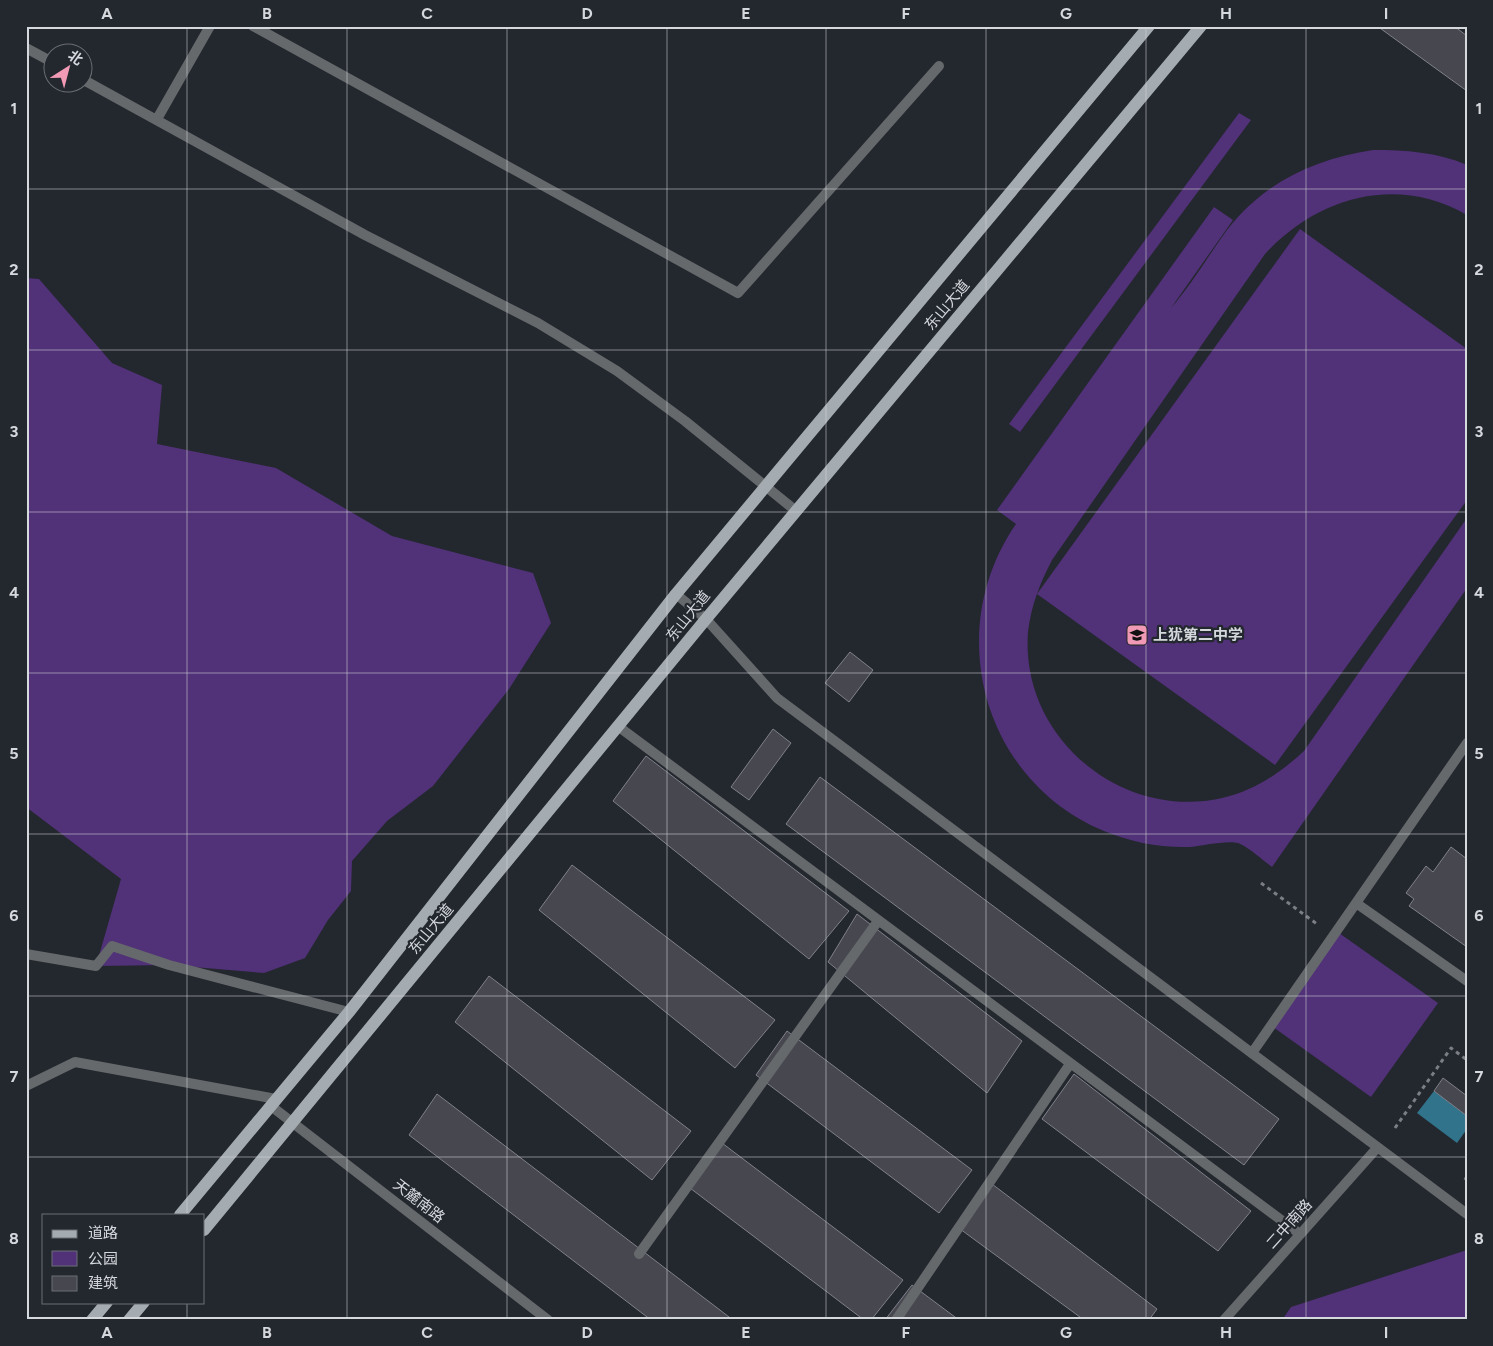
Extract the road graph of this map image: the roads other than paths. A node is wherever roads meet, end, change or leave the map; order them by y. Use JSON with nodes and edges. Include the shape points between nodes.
{"nodes":[{"id":1,"x":210,"y":26,"type":"edge"},
{"id":2,"x":253,"y":26,"type":"edge"},
{"id":3,"x":1149,"y":26,"type":"edge"},
{"id":4,"x":1201,"y":26,"type":"edge"},
{"id":5,"x":26,"y":48,"type":"edge"},
{"id":6,"x":42,"y":57,"type":"edge"},
{"id":7,"x":939,"y":66,"type":"dead end"},
{"id":8,"x":92,"y":84,"type":"edge"},
{"id":9,"x":157,"y":119,"type":"junction"},
{"id":10,"x":765,"y":488,"type":"junction"},
{"id":11,"x":796,"y":511,"type":"junction"},
{"id":12,"x":676,"y":594,"type":"junction"},
{"id":13,"x":706,"y":619,"type":"junction"},
{"id":14,"x":619,"y":727,"type":"junction"},
{"id":15,"x":1467,"y":743,"type":"edge"},
{"id":16,"x":1356,"y":903,"type":"junction"},
{"id":17,"x":878,"y":921,"type":"junction"},
{"id":18,"x":26,"y":954,"type":"edge"},
{"id":19,"x":1467,"y":981,"type":"edge"},
{"id":20,"x":350,"y":1012,"type":"junction"},
{"id":21,"x":1252,"y":1053,"type":"junction"},
{"id":22,"x":1070,"y":1064,"type":"junction"},
{"id":23,"x":26,"y":1086,"type":"edge"},
{"id":24,"x":274,"y":1103,"type":"junction"},
{"id":25,"x":292,"y":1122,"type":"junction"},
{"id":26,"x":1377,"y":1148,"type":"junction"},
{"id":27,"x":181,"y":1214,"type":"edge"},
{"id":28,"x":1467,"y":1214,"type":"edge"},
{"id":29,"x":205,"y":1229,"type":"edge"},
{"id":30,"x":1300,"y":1234,"type":"junction"},
{"id":31,"x":639,"y":1254,"type":"dead end"},
{"id":32,"x":105,"y":1304,"type":"edge"},
{"id":33,"x":142,"y":1304,"type":"edge"},
{"id":34,"x":92,"y":1320,"type":"edge"},
{"id":35,"x":129,"y":1320,"type":"edge"},
{"id":36,"x":548,"y":1320,"type":"edge"},
{"id":37,"x":896,"y":1320,"type":"edge"},
{"id":38,"x":1224,"y":1320,"type":"edge"}],
"edges":[{"from":1,"to":9,"type":"street"},
{"from":2,"to":7,"type":"street","via":[[738,293]]},
{"from":3,"to":10,"type":"main road","name":"东山大道"},
{"from":4,"to":11,"type":"main road","name":"东山大道"},
{"from":5,"to":6,"type":"street"},
{"from":8,"to":9,"type":"street"},
{"from":9,"to":10,"type":"street","via":[[365,235],[551,331],[617,371],[685,421]]},
{"from":10,"to":11,"type":"street"},
{"from":10,"to":12,"type":"main road","name":"东山大道"},
{"from":11,"to":13,"type":"main road","name":"东山大道"},
{"from":12,"to":13,"type":"street"},
{"from":12,"to":20,"type":"main road","name":"东山大道"},
{"from":13,"to":14,"type":"main road","name":"东山大道"},
{"from":13,"to":21,"type":"street","via":[[776,698]]},
{"from":14,"to":17,"type":"street"},
{"from":14,"to":25,"type":"main road","name":"东山大道"},
{"from":15,"to":16,"type":"street"},
{"from":16,"to":19,"type":"street"},
{"from":16,"to":21,"type":"street"},
{"from":17,"to":22,"type":"street"},
{"from":17,"to":31,"type":"street"},
{"from":18,"to":20,"type":"street","via":[[96,966],[112,946],[169,965]]},
{"from":20,"to":24,"type":"main road","name":"东山大道"},
{"from":21,"to":26,"type":"street"},
{"from":22,"to":30,"type":"street"},
{"from":22,"to":37,"type":"street"},
{"from":23,"to":24,"type":"street","via":[[76,1062]]},
{"from":24,"to":25,"type":"street","name":"天麓南路"},
{"from":24,"to":27,"type":"main road","name":"东山大道"},
{"from":25,"to":29,"type":"main road","name":"东山大道"},
{"from":25,"to":36,"type":"street","name":"天麓南路"},
{"from":26,"to":28,"type":"street"},
{"from":26,"to":30,"type":"street","name":"二中南路"},
{"from":30,"to":38,"type":"street","name":"二中南路"},
{"from":32,"to":34,"type":"main road"},
{"from":33,"to":35,"type":"main road"}]}
